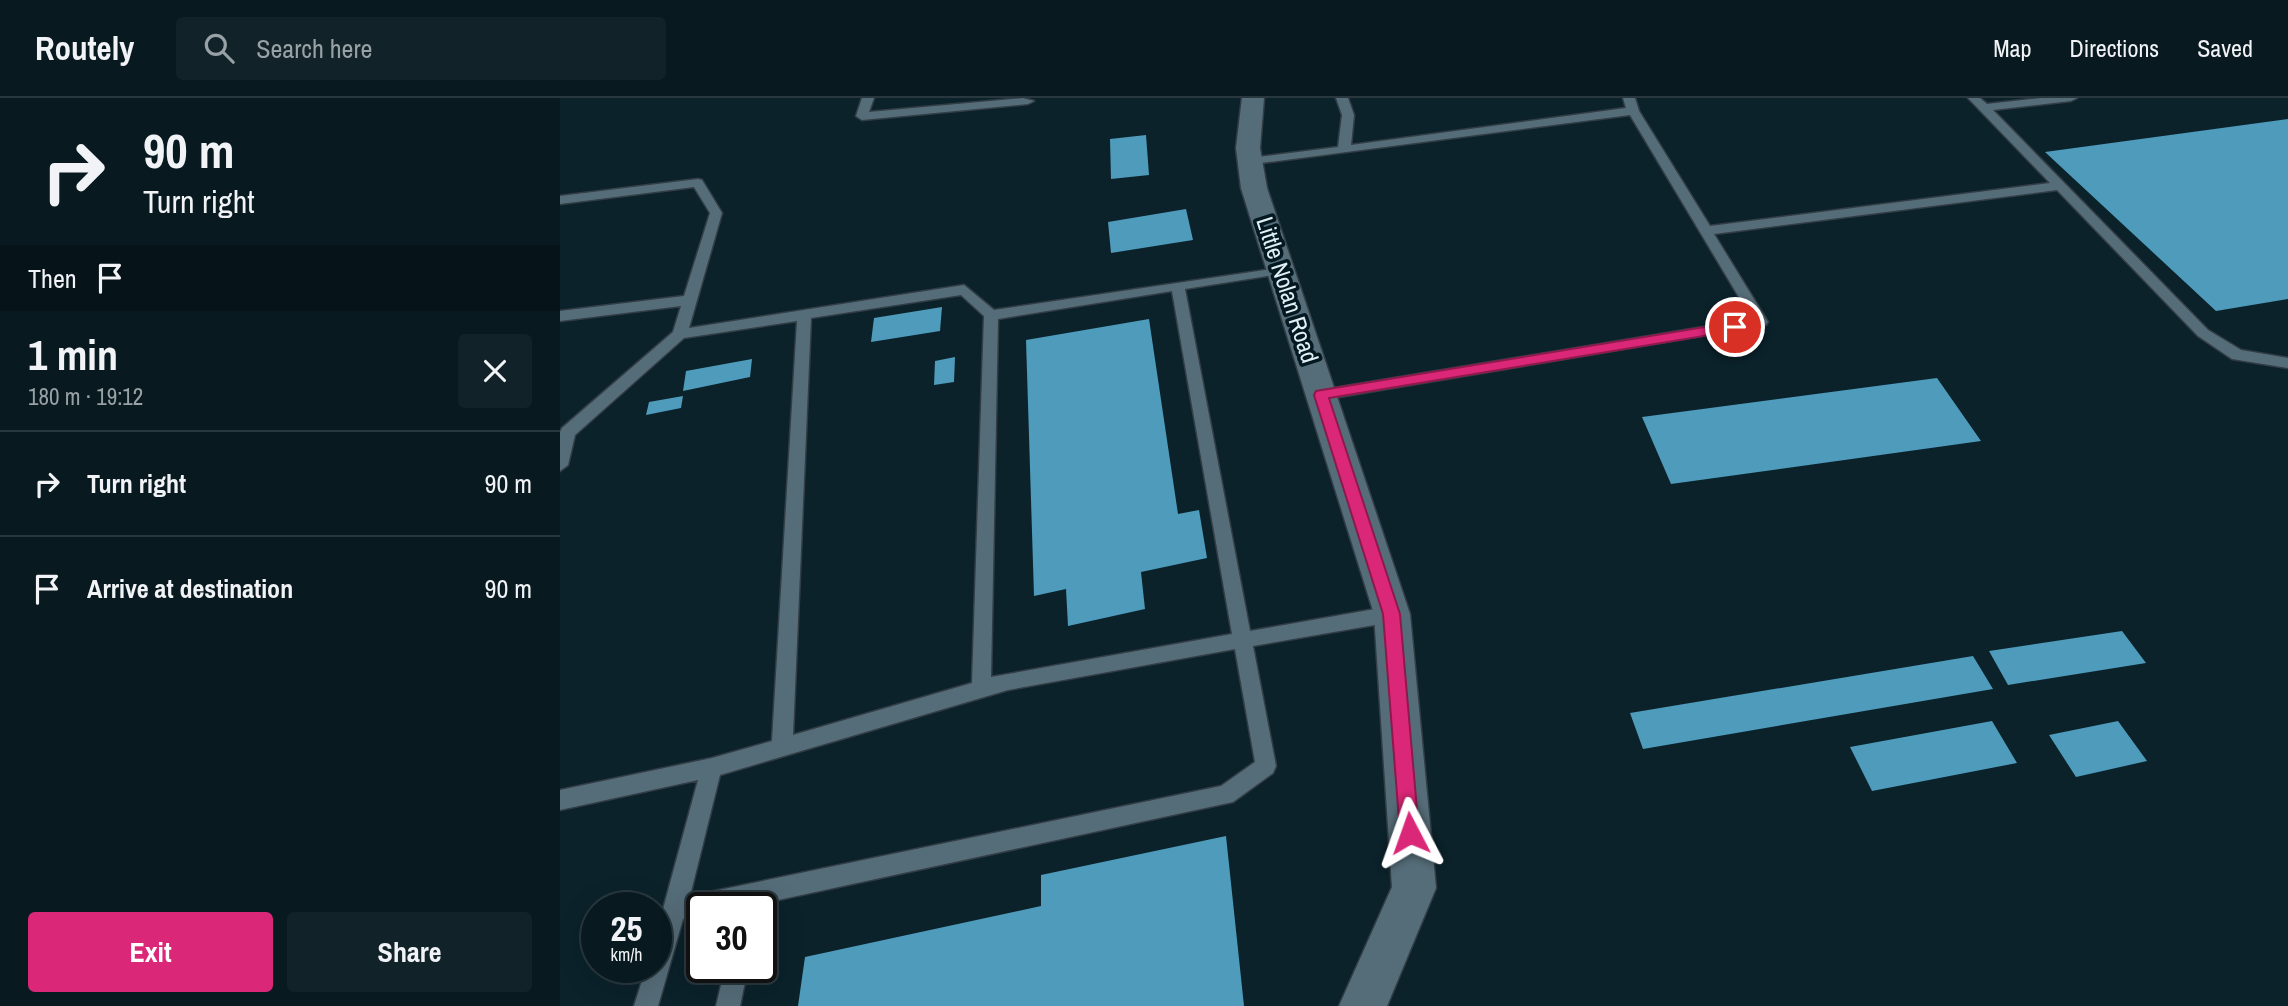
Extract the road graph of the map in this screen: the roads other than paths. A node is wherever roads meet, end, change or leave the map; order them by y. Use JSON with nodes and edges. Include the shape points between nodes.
{"nodes":[{"id":1,"x":868,"y":98,"type":"edge"},
{"id":2,"x":1253,"y":98,"type":"edge"},
{"id":3,"x":1342,"y":98,"type":"edge"},
{"id":4,"x":2071,"y":98,"type":"edge"},
{"id":5,"x":1028,"y":100,"type":"edge"},
{"id":6,"x":1979,"y":103,"type":"edge"},
{"id":7,"x":1631,"y":105,"type":"edge"},
{"id":8,"x":1026,"y":117,"type":"dead end"},
{"id":9,"x":1344,"y":150,"type":"junction"},
{"id":10,"x":1250,"y":162,"type":"junction"},
{"id":11,"x":2060,"y":186,"type":"junction"},
{"id":12,"x":560,"y":200,"type":"edge"},
{"id":13,"x":1706,"y":231,"type":"junction"},
{"id":14,"x":1280,"y":270,"type":"junction"},
{"id":15,"x":1178,"y":288,"type":"junction"},
{"id":16,"x":690,"y":300,"type":"junction"},
{"id":17,"x":991,"y":314,"type":"junction"},
{"id":18,"x":804,"y":315,"type":"junction"},
{"id":19,"x":560,"y":316,"type":"edge"},
{"id":20,"x":680,"y":334,"type":"junction"},
{"id":21,"x":2288,"y":362,"type":"edge"},
{"id":22,"x":1321,"y":395,"type":"junction"},
{"id":23,"x":560,"y":465,"type":"edge"},
{"id":24,"x":1392,"y":614,"type":"junction"},
{"id":25,"x":1241,"y":640,"type":"junction"},
{"id":26,"x":981,"y":690,"type":"junction"},
{"id":27,"x":782,"y":747,"type":"junction"},
{"id":28,"x":712,"y":768,"type":"junction"},
{"id":29,"x":560,"y":800,"type":"edge"},
{"id":30,"x":777,"y":896,"type":"edge"},
{"id":31,"x":686,"y":909,"type":"edge"},
{"id":32,"x":675,"y":910,"type":"junction"},
{"id":33,"x":733,"y":983,"type":"edge"},
{"id":34,"x":646,"y":1006,"type":"edge"},
{"id":35,"x":728,"y":1006,"type":"edge"},
{"id":36,"x":1363,"y":1006,"type":"edge"}],
"edges":[{"from":1,"to":5,"type":"lane","via":[[862,116]]},
{"from":2,"to":10,"type":"street","name":"Little Nolan Road"},
{"from":3,"to":9,"type":"lane","via":[[1348,115]]},
{"from":4,"to":6,"type":"lane"},
{"from":5,"to":8,"type":"lane"},
{"from":6,"to":11,"type":"lane"},
{"from":7,"to":9,"type":"lane"},
{"from":7,"to":13,"type":"lane"},
{"from":9,"to":10,"type":"lane"},
{"from":10,"to":14,"type":"street","name":"Little Nolan Road"},
{"from":11,"to":13,"type":"lane"},
{"from":11,"to":21,"type":"lane","via":[[2203,333],[2237,355]]},
{"from":12,"to":16,"type":"lane","via":[[698,183],[716,213]]},
{"from":13,"to":22,"type":"lane","via":[[1761,322]]},
{"from":14,"to":15,"type":"lane"},
{"from":14,"to":22,"type":"street","name":"Little Nolan Road"},
{"from":15,"to":17,"type":"lane"},
{"from":15,"to":25,"type":"lane"},
{"from":16,"to":19,"type":"lane"},
{"from":16,"to":20,"type":"lane"},
{"from":17,"to":18,"type":"lane","via":[[964,290]]},
{"from":17,"to":26,"type":"lane"},
{"from":18,"to":20,"type":"lane"},
{"from":18,"to":27,"type":"lane"},
{"from":20,"to":23,"type":"lane","via":[[568,432]]},
{"from":22,"to":24,"type":"street","name":"Little Nolan Road"},
{"from":24,"to":25,"type":"lane"},
{"from":24,"to":36,"type":"street","name":"Little Nolan Road","via":[[1414,888]]},
{"from":25,"to":26,"type":"lane","via":[[1009,681]]},
{"from":25,"to":30,"type":"lane","via":[[1266,766],[1226,795]]},
{"from":26,"to":27,"type":"lane"},
{"from":27,"to":28,"type":"lane"},
{"from":28,"to":29,"type":"lane"},
{"from":28,"to":32,"type":"lane"},
{"from":31,"to":32,"type":"lane"},
{"from":32,"to":34,"type":"lane"},
{"from":33,"to":35,"type":"lane"}]}
